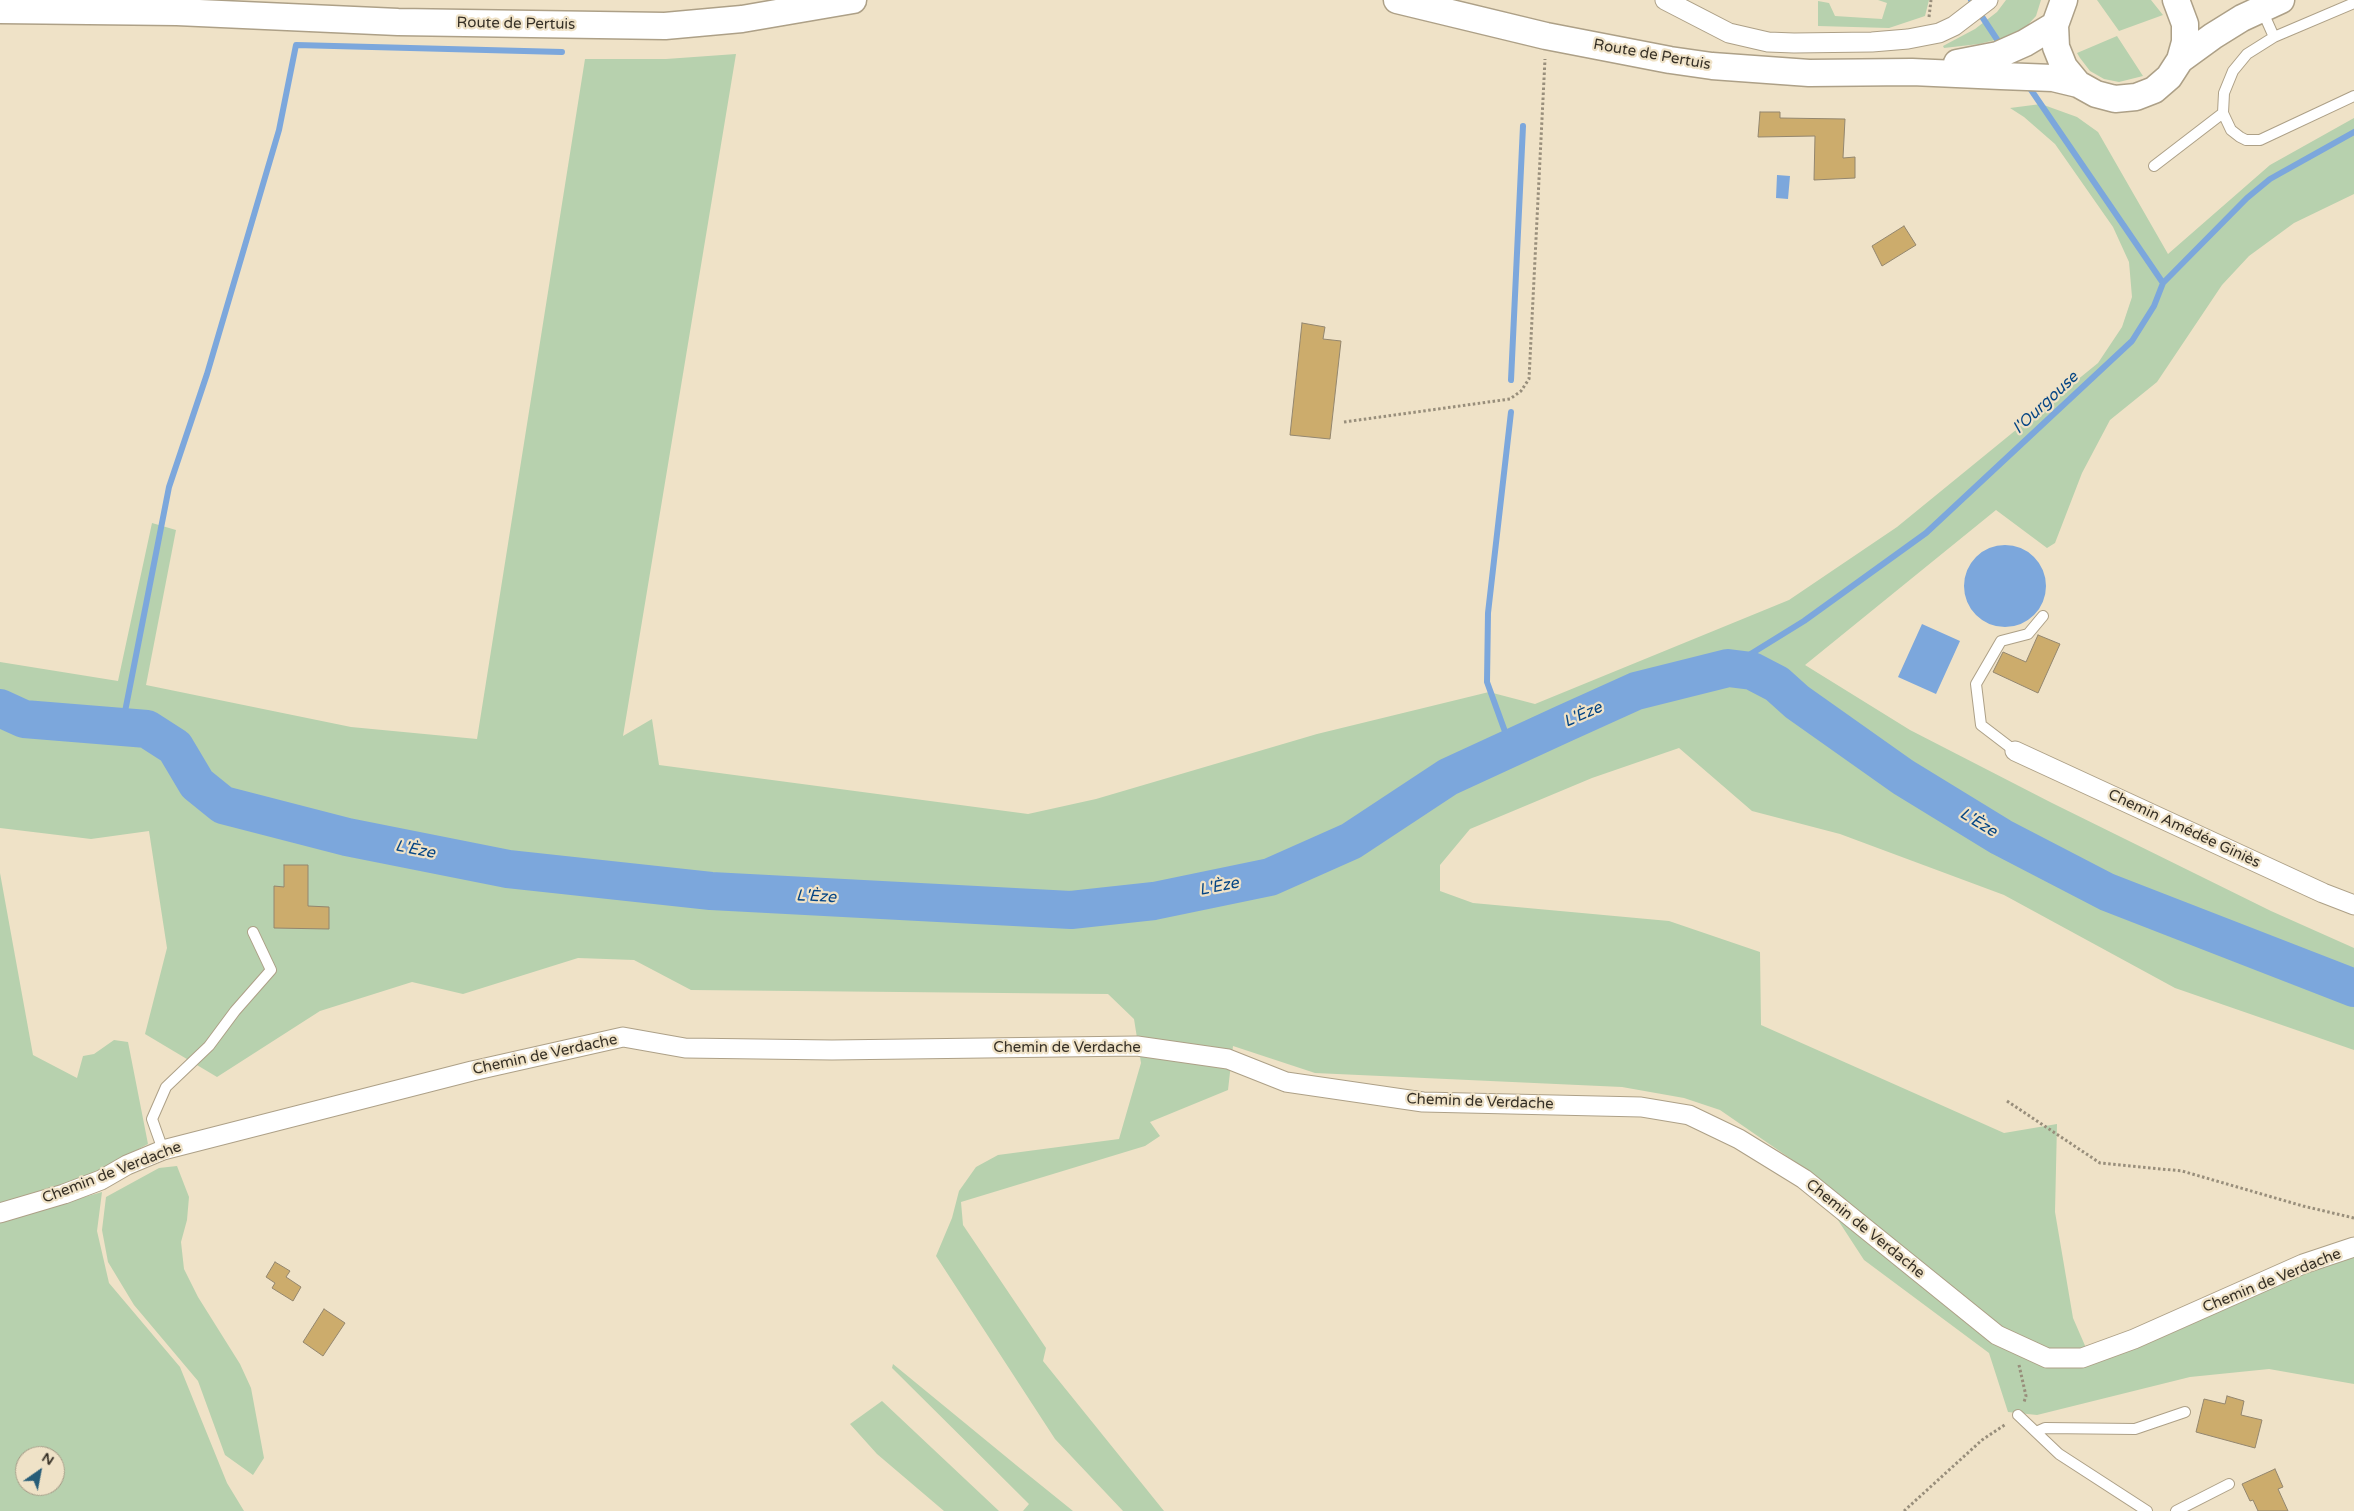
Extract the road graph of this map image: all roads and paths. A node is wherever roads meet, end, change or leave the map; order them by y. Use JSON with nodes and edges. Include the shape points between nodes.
{"nodes":[{"id":1,"x":46,"y":0,"type":"edge"},
{"id":2,"x":853,"y":0,"type":"edge"},
{"id":3,"x":1397,"y":0,"type":"edge"},
{"id":4,"x":1665,"y":0,"type":"edge"},
{"id":5,"x":1988,"y":0,"type":"edge"},
{"id":6,"x":2064,"y":0,"type":"edge"},
{"id":7,"x":2176,"y":0,"type":"edge"},
{"id":8,"x":2354,"y":3,"type":"edge"},
{"id":9,"x":2271,"y":5,"type":"edge"},
{"id":10,"x":0,"y":10,"type":"edge"},
{"id":11,"x":177,"y":12,"type":"junction"},
{"id":12,"x":2055,"y":25,"type":"junction"},
{"id":13,"x":1546,"y":36,"type":"junction"},
{"id":14,"x":2274,"y":37,"type":"junction"},
{"id":15,"x":2180,"y":60,"type":"junction"},
{"id":16,"x":1912,"y":72,"type":"junction"},
{"id":17,"x":2078,"y":84,"type":"junction"},
{"id":18,"x":2354,"y":96,"type":"edge"},
{"id":19,"x":2223,"y":113,"type":"junction"},
{"id":20,"x":2154,"y":166,"type":"dead end"},
{"id":21,"x":1344,"y":422,"type":"dead end"},
{"id":22,"x":2043,"y":616,"type":"dead end"},
{"id":23,"x":2015,"y":751,"type":"joint"},
{"id":24,"x":2354,"y":905,"type":"edge"},
{"id":25,"x":253,"y":932,"type":"dead end"},
{"id":26,"x":2006,"y":1102,"type":"dead end"},
{"id":27,"x":163,"y":1150,"type":"junction"},
{"id":28,"x":0,"y":1214,"type":"edge"},
{"id":29,"x":2354,"y":1218,"type":"edge"},
{"id":30,"x":2354,"y":1247,"type":"edge"},
{"id":31,"x":2015,"y":1344,"type":"junction"},
{"id":32,"x":2185,"y":1412,"type":"dead end"},
{"id":33,"x":2018,"y":1415,"type":"junction"},
{"id":34,"x":2036,"y":1432,"type":"junction"},
{"id":35,"x":2229,"y":1484,"type":"dead end"},
{"id":36,"x":1904,"y":1511,"type":"edge"},
{"id":37,"x":2147,"y":1511,"type":"edge"},
{"id":38,"x":2176,"y":1511,"type":"edge"}],
"edges":[{"from":1,"to":11,"type":"main road","name":"Route de Pertuis"},
{"from":2,"to":11,"type":"main road","name":"Route de Pertuis","via":[[742,19],[665,26],[398,22]]},
{"from":3,"to":13,"type":"main road","name":"Route de Pertuis"},
{"from":4,"to":5,"type":"street","via":[[1729,33],[1794,44],[1881,42],[1939,33]]},
{"from":6,"to":12,"type":"main road"},
{"from":7,"to":15,"type":"main road","via":[[2185,24]]},
{"from":8,"to":14,"type":"lane"},
{"from":9,"to":14,"type":"lane"},
{"from":9,"to":15,"type":"main road","via":[[2212,36]]},
{"from":10,"to":11,"type":"main road","name":"Route de Pertuis"},
{"from":12,"to":16,"type":"main road","name":"Route de Pertuis","via":[[1998,56]]},
{"from":12,"to":17,"type":"main road","via":[[2056,47],[2061,61]]},
{"from":13,"to":16,"type":"main road","name":"Route de Pertuis","via":[[1712,66],[1809,73]]},
{"from":13,"to":21,"type":"path","via":[[1529,379],[1510,399]]},
{"from":14,"to":19,"type":"lane","via":[[2246,54],[2232,71],[2224,94]]},
{"from":15,"to":17,"type":"main road","via":[[2169,77],[2154,90],[2136,97],[2116,99],[2096,94]]},
{"from":16,"to":17,"type":"main road","name":"Route de Pertuis","via":[[2052,78]]},
{"from":18,"to":19,"type":"lane","via":[[2260,140],[2240,137]]},
{"from":19,"to":20,"type":"lane"},
{"from":22,"to":23,"type":"lane","via":[[2028,634],[2001,641],[1976,684],[1981,725]]},
{"from":23,"to":24,"type":"street","name":"Chemin Amédée Giniès"},
{"from":25,"to":27,"type":"lane","via":[[271,970],[209,1046],[166,1087],[152,1119]]},
{"from":26,"to":29,"type":"path","via":[[2100,1163],[2182,1171]]},
{"from":27,"to":28,"type":"street","name":"Chemin de Verdache","via":[[92,1184]]},
{"from":27,"to":31,"type":"street","name":"Chemin de Verdache","via":[[472,1071],[623,1038],[685,1048],[832,1050],[1137,1046],[1228,1059],[1286,1082],[1423,1102],[1641,1107],[1689,1115],[1739,1139],[1804,1179],[1997,1335]]},
{"from":30,"to":31,"type":"street","name":"Chemin de Verdache","via":[[2303,1264],[2134,1339],[2082,1358],[2047,1358]]},
{"from":31,"to":33,"type":"path","via":[[2026,1396]]},
{"from":32,"to":34,"type":"lane","via":[[2135,1429],[2045,1428]]},
{"from":33,"to":34,"type":"lane"},
{"from":33,"to":36,"type":"path","via":[[1982,1440]]},
{"from":34,"to":37,"type":"lane","via":[[2059,1454]]},
{"from":35,"to":38,"type":"lane"}]}
